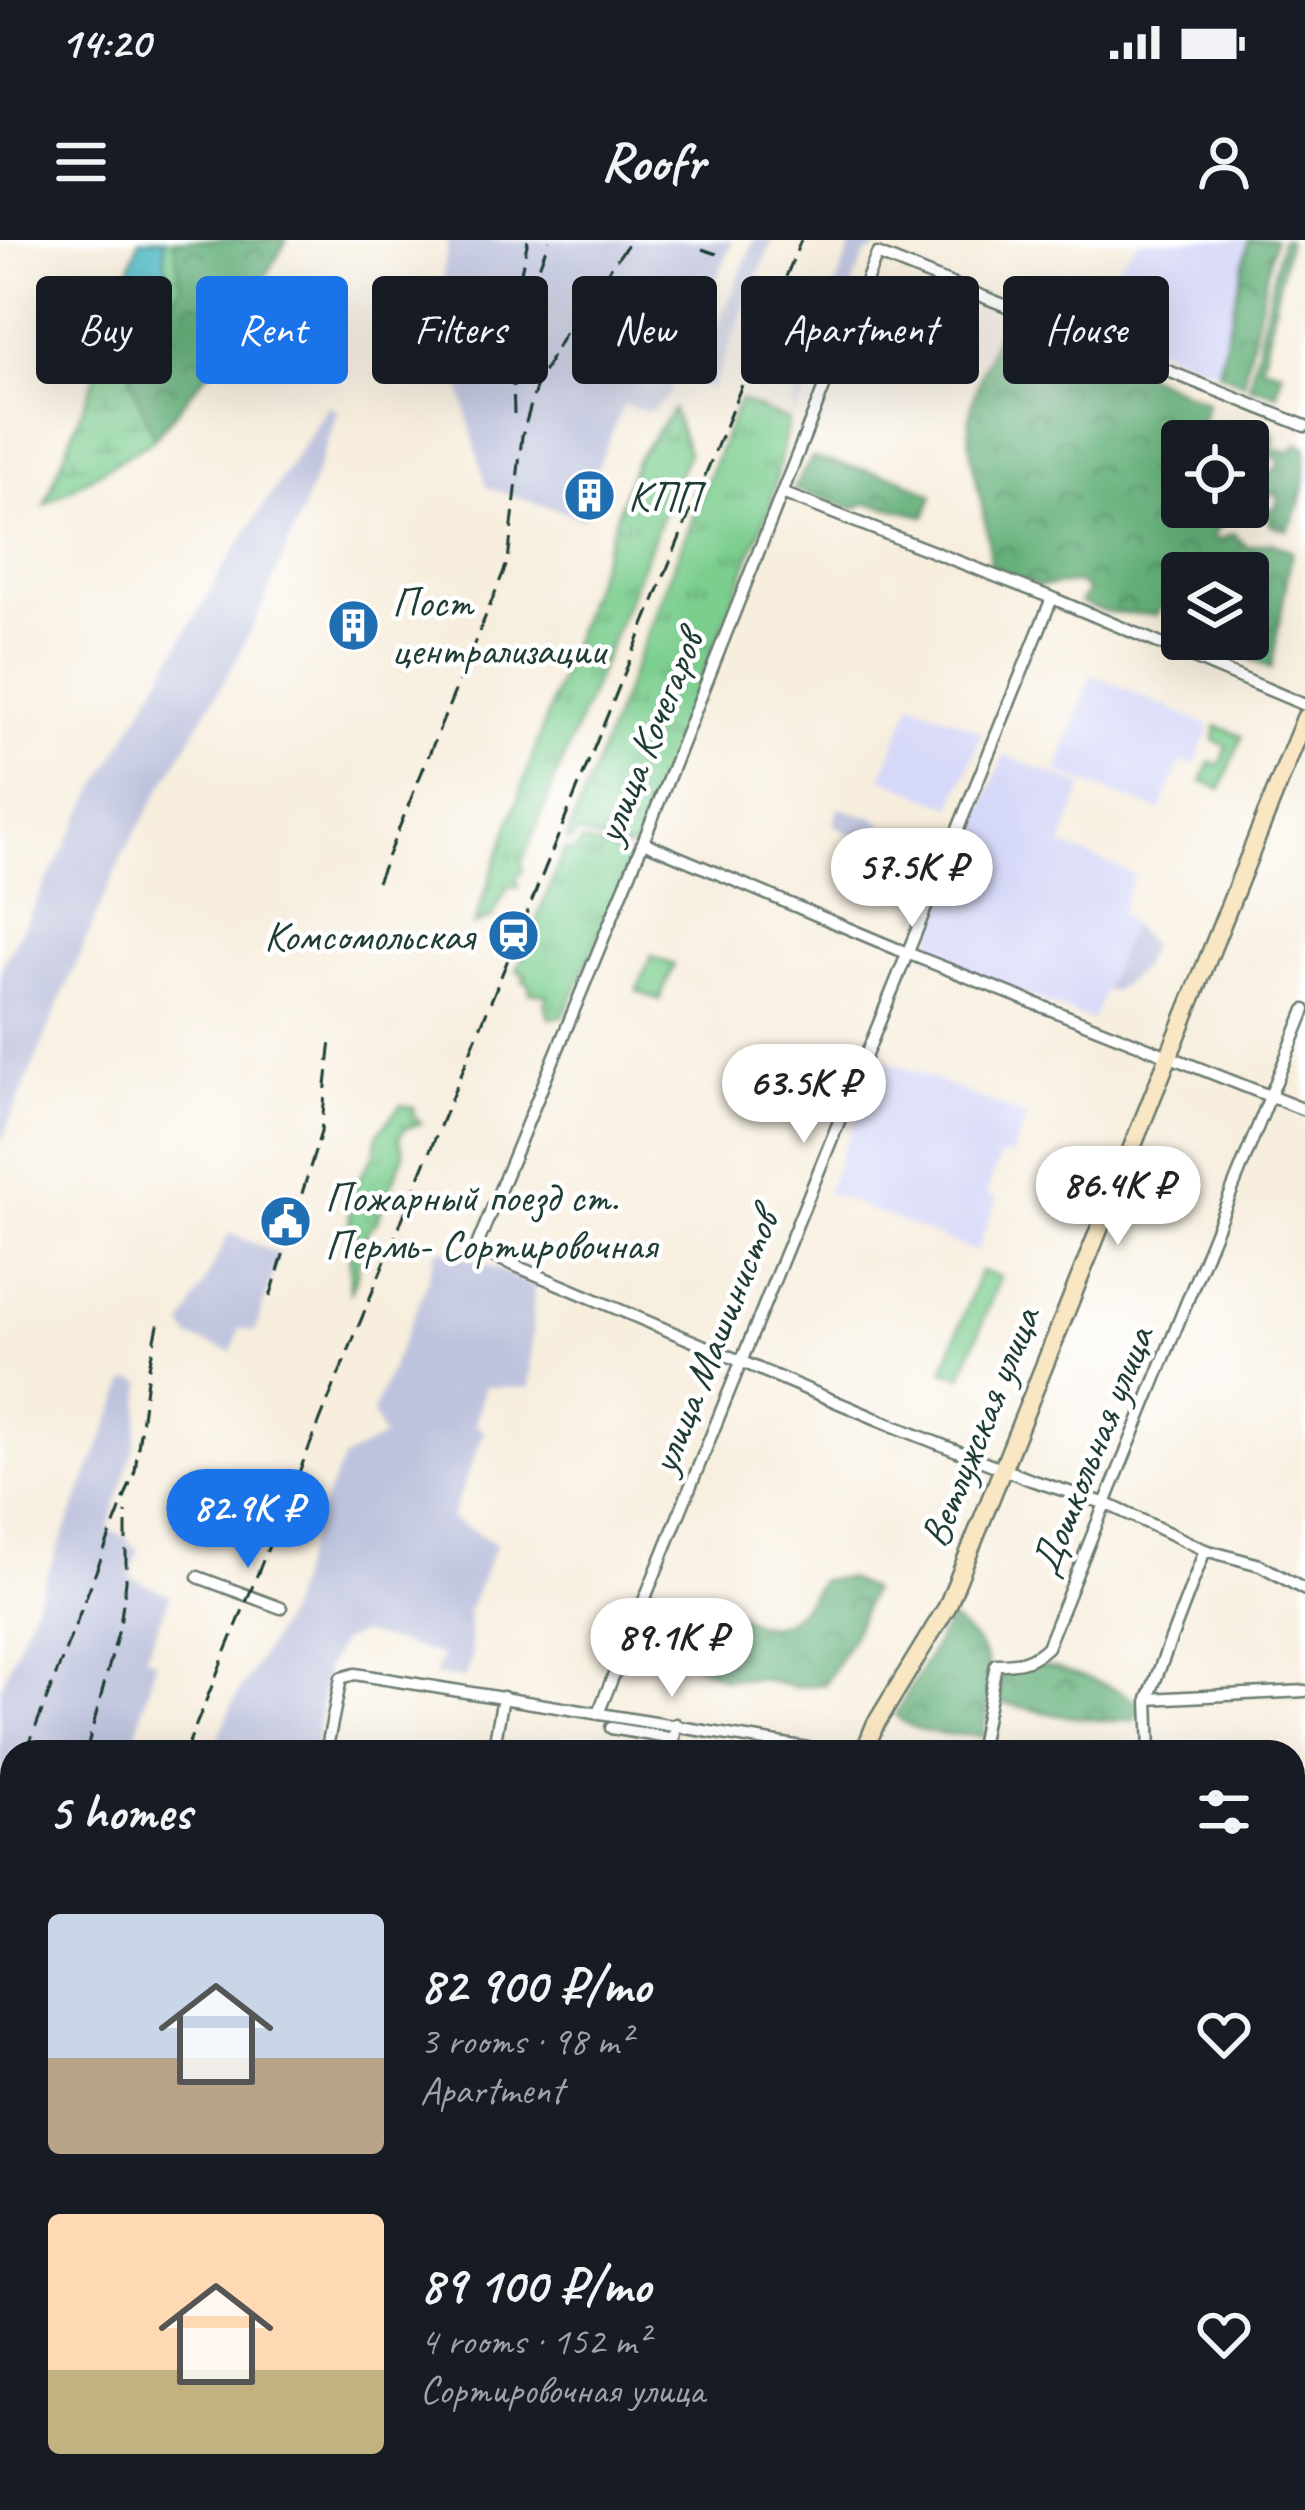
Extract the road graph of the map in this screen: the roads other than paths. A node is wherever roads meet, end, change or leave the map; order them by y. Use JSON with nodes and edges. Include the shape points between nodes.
{"nodes":[{"id":1,"x":1305,"y":427,"type":"edge"},
{"id":2,"x":782,"y":493,"type":"junction"},
{"id":3,"x":1052,"y":598,"type":"junction"},
{"id":4,"x":1305,"y":705,"type":"edge"},
{"id":5,"x":1305,"y":718,"type":"edge"},
{"id":6,"x":644,"y":842,"type":"junction"},
{"id":7,"x":908,"y":953,"type":"junction"},
{"id":8,"x":1305,"y":1010,"type":"edge"},
{"id":9,"x":1167,"y":1056,"type":"junction"},
{"id":10,"x":1270,"y":1097,"type":"junction"},
{"id":11,"x":1305,"y":1110,"type":"edge"},
{"id":12,"x":742,"y":1363,"type":"junction"},
{"id":13,"x":1003,"y":1469,"type":"junction"},
{"id":14,"x":1107,"y":1504,"type":"junction"},
{"id":15,"x":1205,"y":1550,"type":"junction"},
{"id":16,"x":198,"y":1576,"type":"dead end"},
{"id":17,"x":1305,"y":1590,"type":"edge"},
{"id":18,"x":281,"y":1608,"type":"dead end"},
{"id":19,"x":1305,"y":1691,"type":"edge"},
{"id":20,"x":503,"y":1697,"type":"junction"},
{"id":21,"x":1148,"y":1699,"type":"junction"},
{"id":22,"x":599,"y":1711,"type":"junction"},
{"id":23,"x":676,"y":1724,"type":"junction"},
{"id":24,"x":611,"y":1728,"type":"dead end"},
{"id":25,"x":328,"y":1740,"type":"edge"},
{"id":26,"x":495,"y":1740,"type":"edge"},
{"id":27,"x":653,"y":1740,"type":"edge"},
{"id":28,"x":675,"y":1740,"type":"edge"},
{"id":29,"x":766,"y":1740,"type":"edge"},
{"id":30,"x":869,"y":1740,"type":"edge"},
{"id":31,"x":981,"y":1740,"type":"edge"},
{"id":32,"x":1150,"y":1740,"type":"edge"}],
"edges":[{"from":1,"to":2,"type":"street","name":"улица Кочегаров","via":[[877,254]]},
{"from":2,"to":3,"type":"street"},
{"from":2,"to":6,"type":"street","name":"улица Кочегаров"},
{"from":3,"to":4,"type":"street"},
{"from":3,"to":7,"type":"street","name":"улица Машинистов"},
{"from":5,"to":9,"type":"main road","name":"Ветлужская улица"},
{"from":6,"to":7,"type":"street"},
{"from":6,"to":12,"type":"street","name":"улица Кочегаров","via":[[478,1244]]},
{"from":7,"to":9,"type":"street"},
{"from":7,"to":12,"type":"street","name":"улица Машинистов"},
{"from":8,"to":10,"type":"street","name":"Дошкольная улица"},
{"from":9,"to":10,"type":"street"},
{"from":9,"to":13,"type":"main road","name":"Ветлужская улица"},
{"from":10,"to":11,"type":"street"},
{"from":10,"to":14,"type":"street","name":"Дошкольная улица"},
{"from":12,"to":13,"type":"street"},
{"from":12,"to":22,"type":"street","name":"улица Машинистов"},
{"from":13,"to":14,"type":"street"},
{"from":13,"to":30,"type":"main road","name":"Ветлужская улица","via":[[946,1606]]},
{"from":14,"to":15,"type":"street"},
{"from":14,"to":31,"type":"street","name":"Дошкольная улица","via":[[1047,1647],[1020,1664],[996,1664]]},
{"from":15,"to":17,"type":"street","via":[[1260,1565]]},
{"from":15,"to":21,"type":"street"},
{"from":16,"to":18,"type":"street"},
{"from":19,"to":21,"type":"street"},
{"from":20,"to":22,"type":"street"},
{"from":20,"to":25,"type":"street","via":[[356,1674],[341,1678]]},
{"from":20,"to":26,"type":"street"},
{"from":21,"to":32,"type":"street"},
{"from":22,"to":23,"type":"street"},
{"from":23,"to":28,"type":"street"},
{"from":23,"to":29,"type":"street"},
{"from":24,"to":27,"type":"street"}]}
